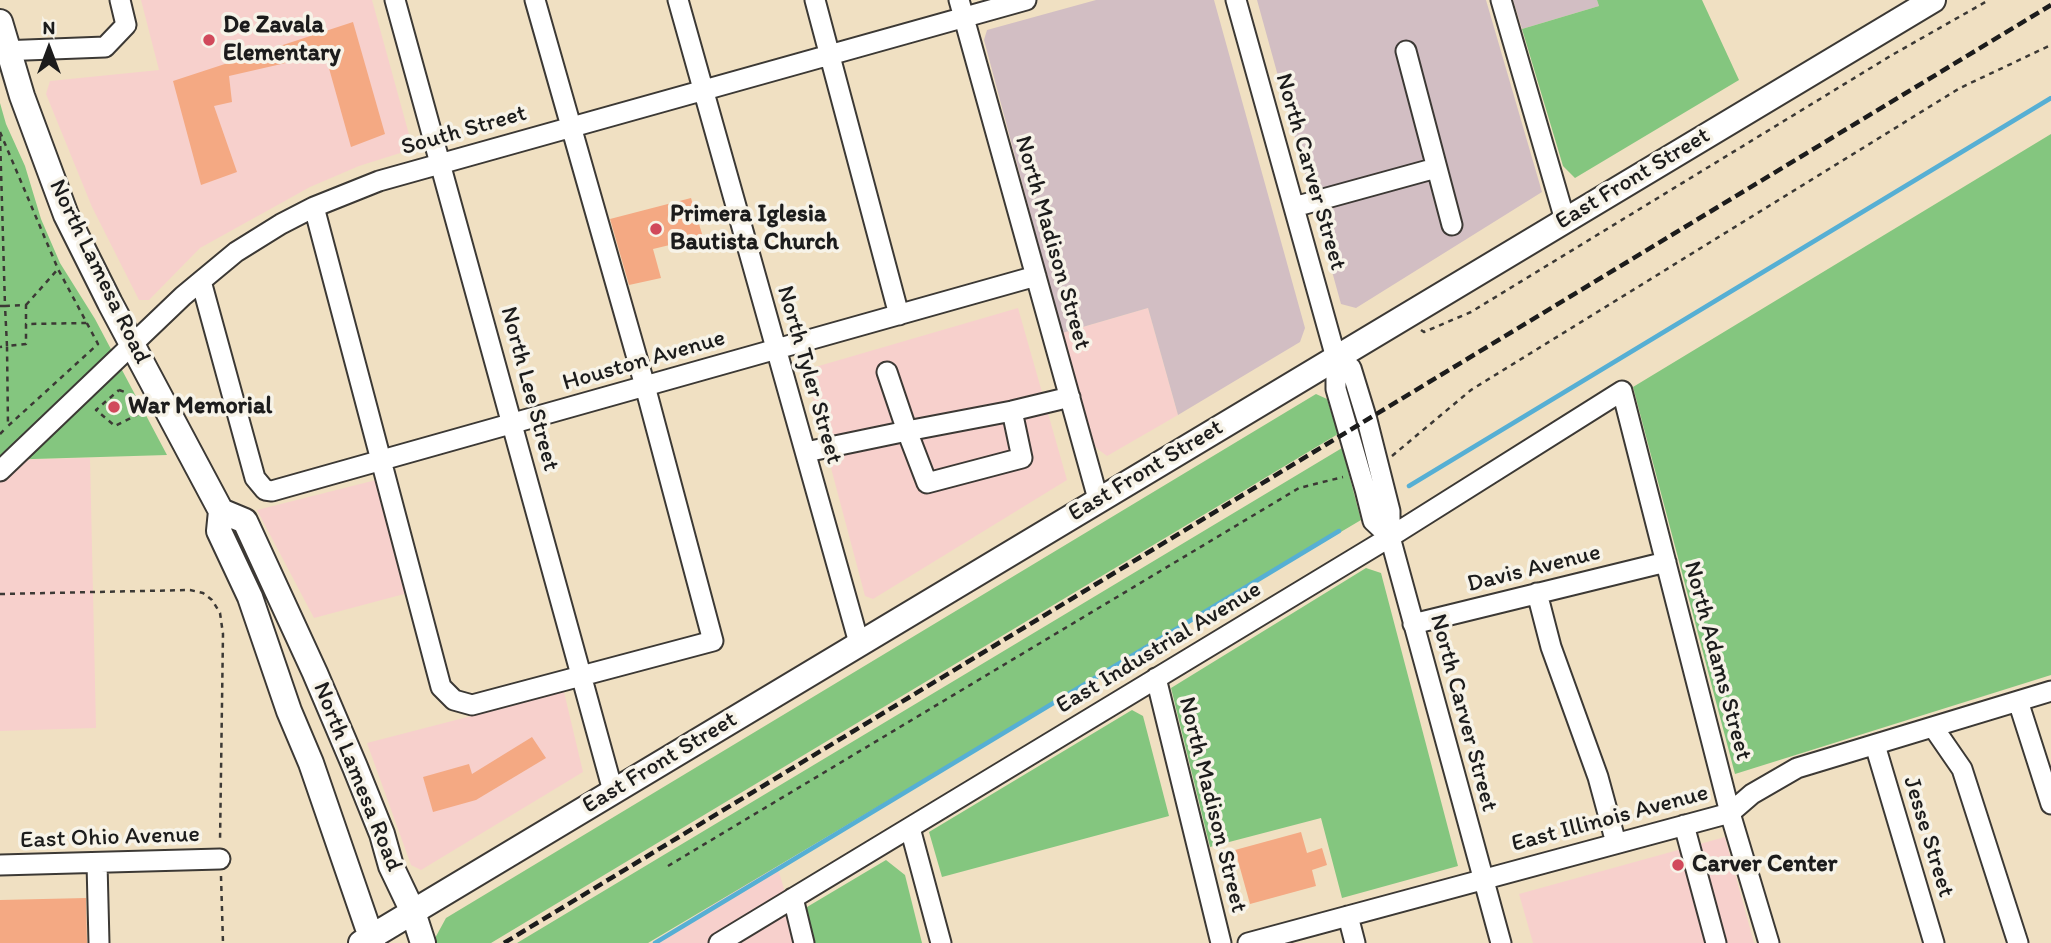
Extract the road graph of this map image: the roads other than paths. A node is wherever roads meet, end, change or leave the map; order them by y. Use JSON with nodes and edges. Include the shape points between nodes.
{"nodes":[{"id":1,"x":120,"y":0,"type":"edge"},
{"id":2,"x":396,"y":0,"type":"edge"},
{"id":3,"x":535,"y":0,"type":"edge"},
{"id":4,"x":678,"y":0,"type":"edge"},
{"id":5,"x":815,"y":0,"type":"edge"},
{"id":6,"x":1026,"y":0,"type":"edge"},
{"id":7,"x":1236,"y":0,"type":"edge"},
{"id":8,"x":1501,"y":0,"type":"edge"},
{"id":9,"x":1933,"y":0,"type":"edge"},
{"id":10,"x":961,"y":9,"type":"edge"},
{"id":11,"x":0,"y":22,"type":"edge"},
{"id":12,"x":4,"y":51,"type":"edge"},
{"id":13,"x":1406,"y":51,"type":"dead end"},
{"id":14,"x":830,"y":54,"type":"junction"},
{"id":15,"x":703,"y":89,"type":"junction"},
{"id":16,"x":571,"y":127,"type":"junction"},
{"id":17,"x":442,"y":163,"type":"junction"},
{"id":18,"x":1436,"y":168,"type":"junction"},
{"id":19,"x":314,"y":207,"type":"junction"},
{"id":20,"x":1294,"y":207,"type":"junction"},
{"id":21,"x":1565,"y":220,"type":"junction"},
{"id":22,"x":1452,"y":225,"type":"dead end"},
{"id":23,"x":1036,"y":276,"type":"junction"},
{"id":24,"x":201,"y":281,"type":"junction"},
{"id":25,"x":899,"y":315,"type":"junction"},
{"id":26,"x":134,"y":345,"type":"junction"},
{"id":27,"x":777,"y":349,"type":"junction"},
{"id":28,"x":1336,"y":358,"type":"junction"},
{"id":29,"x":887,"y":372,"type":"dead end"},
{"id":30,"x":645,"y":386,"type":"junction"},
{"id":31,"x":1622,"y":391,"type":"joint"},
{"id":32,"x":1070,"y":397,"type":"junction"},
{"id":33,"x":1012,"y":411,"type":"junction"},
{"id":34,"x":513,"y":423,"type":"junction"},
{"id":35,"x":907,"y":430,"type":"junction"},
{"id":36,"x":806,"y":452,"type":"junction"},
{"id":37,"x":381,"y":460,"type":"junction"},
{"id":38,"x":0,"y":471,"type":"edge"},
{"id":39,"x":1098,"y":499,"type":"junction"},
{"id":40,"x":221,"y":511,"type":"junction"},
{"id":41,"x":1390,"y":537,"type":"junction"},
{"id":42,"x":1666,"y":562,"type":"junction"},
{"id":43,"x":1537,"y":593,"type":"junction"},
{"id":44,"x":1413,"y":624,"type":"junction"},
{"id":45,"x":859,"y":643,"type":"junction"},
{"id":46,"x":583,"y":676,"type":"junction"},
{"id":47,"x":1156,"y":678,"type":"junction"},
{"id":48,"x":2051,"y":691,"type":"edge"},
{"id":49,"x":2018,"y":701,"type":"junction"},
{"id":50,"x":1933,"y":727,"type":"junction"},
{"id":51,"x":1875,"y":745,"type":"junction"},
{"id":52,"x":613,"y":791,"type":"junction"},
{"id":53,"x":2051,"y":804,"type":"edge"},
{"id":54,"x":1730,"y":813,"type":"junction"},
{"id":55,"x":1684,"y":825,"type":"junction"},
{"id":56,"x":910,"y":828,"type":"junction"},
{"id":57,"x":1616,"y":843,"type":"junction"},
{"id":58,"x":220,"y":859,"type":"road end"},
{"id":59,"x":97,"y":863,"type":"junction"},
{"id":60,"x":0,"y":865,"type":"edge"},
{"id":61,"x":1484,"y":879,"type":"junction"},
{"id":62,"x":793,"y":898,"type":"junction"},
{"id":63,"x":414,"y":912,"type":"junction"},
{"id":64,"x":1349,"y":916,"type":"junction"},
{"id":65,"x":368,"y":941,"type":"edge"},
{"id":66,"x":99,"y":943,"type":"edge"},
{"id":67,"x":423,"y":943,"type":"edge"},
{"id":68,"x":719,"y":943,"type":"edge"},
{"id":69,"x":804,"y":943,"type":"edge"},
{"id":70,"x":941,"y":943,"type":"edge"},
{"id":71,"x":1221,"y":943,"type":"edge"},
{"id":72,"x":1248,"y":943,"type":"edge"},
{"id":73,"x":1355,"y":943,"type":"edge"},
{"id":74,"x":1501,"y":943,"type":"edge"},
{"id":75,"x":1716,"y":943,"type":"edge"},
{"id":76,"x":1769,"y":943,"type":"edge"},
{"id":77,"x":1934,"y":943,"type":"edge"},
{"id":78,"x":2018,"y":943,"type":"edge"}],
"edges":[{"from":1,"to":12,"type":"street","via":[[126,24],[105,47]]},
{"from":2,"to":17,"type":"street","name":"North Lee Street"},
{"from":3,"to":16,"type":"street"},
{"from":4,"to":15,"type":"street","name":"North Tyler Street"},
{"from":5,"to":14,"type":"street"},
{"from":6,"to":10,"type":"street","name":"South Street"},
{"from":7,"to":20,"type":"street","name":"North Carver Street"},
{"from":8,"to":21,"type":"street"},
{"from":9,"to":21,"type":"main road","name":"East Front Street"},
{"from":10,"to":14,"type":"street","name":"South Street"},
{"from":10,"to":23,"type":"street","name":"North Madison Street"},
{"from":11,"to":12,"type":"main road","name":"North Lamesa Road"},
{"from":12,"to":26,"type":"main road","name":"North Lamesa Road","via":[[66,215]]},
{"from":13,"to":18,"type":"street"},
{"from":14,"to":15,"type":"street","name":"South Street"},
{"from":14,"to":25,"type":"street"},
{"from":15,"to":16,"type":"street","name":"South Street"},
{"from":15,"to":27,"type":"street","name":"North Tyler Street"},
{"from":16,"to":17,"type":"street","name":"South Street"},
{"from":16,"to":30,"type":"street"},
{"from":17,"to":19,"type":"street","name":"South Street"},
{"from":17,"to":34,"type":"street","name":"North Lee Street"},
{"from":18,"to":20,"type":"street"},
{"from":18,"to":22,"type":"street"},
{"from":19,"to":24,"type":"street","name":"South Street","via":[[236,252]]},
{"from":19,"to":37,"type":"street"},
{"from":20,"to":28,"type":"street","name":"North Carver Street"},
{"from":21,"to":28,"type":"main road","name":"East Front Street"},
{"from":23,"to":25,"type":"street","name":"Houston Avenue"},
{"from":23,"to":32,"type":"street","name":"North Madison Street"},
{"from":24,"to":26,"type":"street","name":"South Street"},
{"from":24,"to":37,"type":"street","name":"Houston Avenue","via":[[255,478],[264,490]]},
{"from":25,"to":27,"type":"street","name":"Houston Avenue"},
{"from":26,"to":38,"type":"street","name":"South Street"},
{"from":26,"to":40,"type":"main road","name":"North Lamesa Road"},
{"from":27,"to":30,"type":"street","name":"Houston Avenue"},
{"from":27,"to":36,"type":"street","name":"North Tyler Street"},
{"from":28,"to":39,"type":"main road","name":"East Front Street"},
{"from":28,"to":41,"type":"street","name":"North Carver Street","via":[[1336,389],[1373,522]]},
{"from":28,"to":41,"type":"street","name":"North Carver Street","via":[[1351,368],[1390,511]]},
{"from":29,"to":35,"type":"street"},
{"from":30,"to":34,"type":"street","name":"Houston Avenue"},
{"from":30,"to":46,"type":"street","via":[[713,641]]},
{"from":31,"to":41,"type":"street","name":"East Industrial Avenue"},
{"from":31,"to":42,"type":"street","name":"North Adams Street"},
{"from":32,"to":33,"type":"street"},
{"from":32,"to":39,"type":"street","name":"North Madison Street"},
{"from":33,"to":35,"type":"street"},
{"from":33,"to":35,"type":"street","via":[[1022,458],[927,483]]},
{"from":34,"to":37,"type":"street","name":"Houston Avenue"},
{"from":34,"to":46,"type":"street","name":"North Lee Street"},
{"from":35,"to":36,"type":"street"},
{"from":36,"to":45,"type":"street","name":"North Tyler Street"},
{"from":37,"to":46,"type":"street","via":[[441,687],[454,700],[471,705]]},
{"from":39,"to":45,"type":"main road","name":"East Front Street"},
{"from":40,"to":63,"type":"main road","name":"North Lamesa Road","via":[[245,521],[315,673],[391,866]]},
{"from":40,"to":65,"type":"main road","name":"North Lamesa Road","via":[[219,531],[250,597],[311,763]]},
{"from":41,"to":44,"type":"street","name":"North Carver Street"},
{"from":41,"to":47,"type":"street","name":"East Industrial Avenue"},
{"from":42,"to":43,"type":"street","name":"Davis Avenue"},
{"from":42,"to":54,"type":"street","name":"North Adams Street"},
{"from":43,"to":44,"type":"street","name":"Davis Avenue"},
{"from":43,"to":57,"type":"street"},
{"from":44,"to":61,"type":"street","name":"North Carver Street"},
{"from":45,"to":52,"type":"main road","name":"East Front Street"},
{"from":46,"to":52,"type":"street","name":"North Lee Street"},
{"from":47,"to":56,"type":"street","name":"East Industrial Avenue"},
{"from":47,"to":71,"type":"street","name":"North Madison Street"},
{"from":48,"to":49,"type":"street","name":"East Illinois Avenue"},
{"from":49,"to":50,"type":"street","name":"East Illinois Avenue"},
{"from":49,"to":53,"type":"street"},
{"from":50,"to":51,"type":"street","name":"East Illinois Avenue"},
{"from":50,"to":78,"type":"street","via":[[1962,769]]},
{"from":51,"to":54,"type":"street","name":"East Illinois Avenue","via":[[1797,768],[1752,794]]},
{"from":51,"to":77,"type":"street","name":"Jesse Street"},
{"from":52,"to":63,"type":"main road","name":"East Front Street"},
{"from":54,"to":55,"type":"street","name":"East Illinois Avenue"},
{"from":54,"to":76,"type":"street","name":"North Adams Street"},
{"from":55,"to":57,"type":"street","name":"East Illinois Avenue"},
{"from":55,"to":75,"type":"street"},
{"from":56,"to":62,"type":"street","name":"East Industrial Avenue"},
{"from":56,"to":70,"type":"street"},
{"from":57,"to":61,"type":"street","name":"East Illinois Avenue"},
{"from":58,"to":59,"type":"street","name":"East Ohio Avenue"},
{"from":59,"to":60,"type":"street","name":"East Ohio Avenue"},
{"from":59,"to":66,"type":"street"},
{"from":61,"to":64,"type":"street","name":"East Illinois Avenue"},
{"from":61,"to":74,"type":"street","name":"North Carver Street"},
{"from":62,"to":68,"type":"street","name":"East Industrial Avenue"},
{"from":62,"to":69,"type":"street"},
{"from":63,"to":65,"type":"main road","name":"East Front Street"},
{"from":63,"to":67,"type":"main road","name":"North Lamesa Road"},
{"from":64,"to":72,"type":"street","name":"East Illinois Avenue"},
{"from":64,"to":73,"type":"street"}]}
